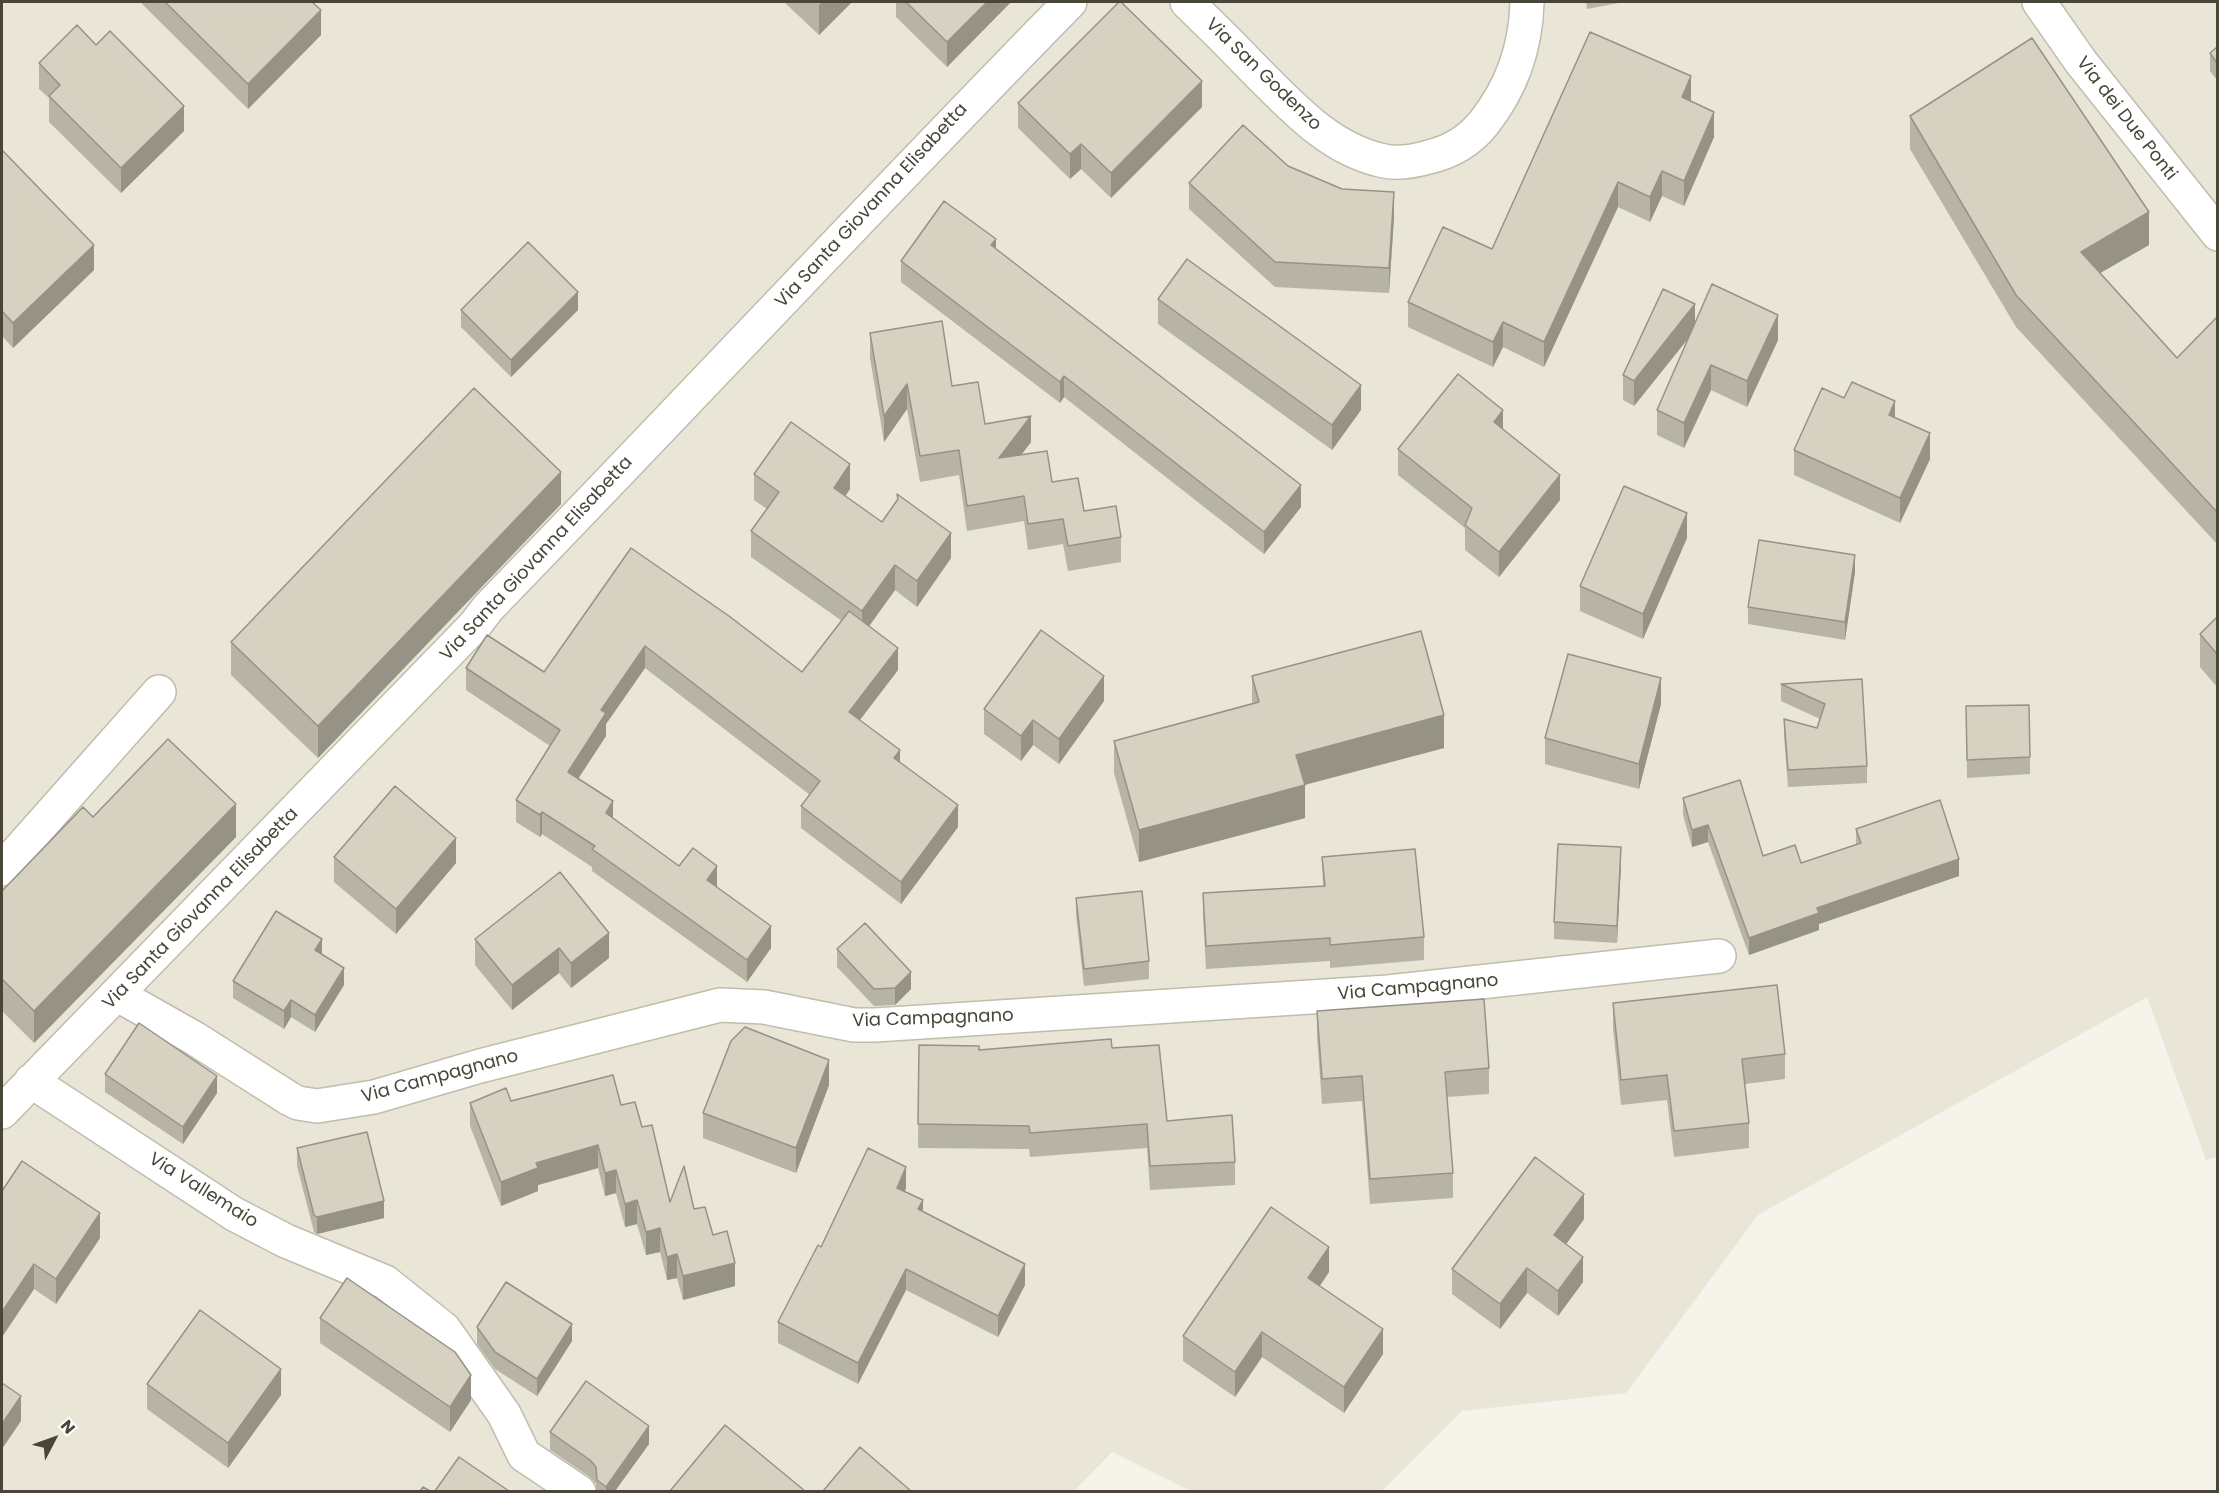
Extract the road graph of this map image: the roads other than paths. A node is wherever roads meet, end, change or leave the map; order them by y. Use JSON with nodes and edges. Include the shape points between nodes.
{"nodes":[{"id":1,"x":1070,"y":2,"type":"edge"},
{"id":2,"x":1187,"y":2,"type":"edge"},
{"id":3,"x":1527,"y":2,"type":"edge"},
{"id":4,"x":2039,"y":2,"type":"edge"},
{"id":5,"x":2217,"y":234,"type":"edge"},
{"id":6,"x":159,"y":692,"type":"dead end"},
{"id":7,"x":2,"y":869,"type":"edge"},
{"id":8,"x":1719,"y":956,"type":"dead end"},
{"id":9,"x":118,"y":995,"type":"junction"},
{"id":10,"x":32,"y":1081,"type":"junction"},
{"id":11,"x":2,"y":1112,"type":"edge"},
{"id":12,"x":579,"y":1491,"type":"edge"}],
"edges":[{"from":1,"to":9,"type":"street","name":"Via Santa Giovanna Elisabetta"},
{"from":2,"to":3,"type":"street","name":"Via San Godenzo","via":[[1319,131],[1362,153],[1400,162],[1441,154],[1461,144],[1484,123],[1516,66]]},
{"from":4,"to":5,"type":"street","name":"Via dei Due Ponti","via":[[2081,62]]},
{"from":6,"to":7,"type":"street"},
{"from":8,"to":9,"type":"street","name":"Via Campagnano","via":[[1388,992],[875,1025],[854,1025],[764,1007],[720,1005],[374,1097],[317,1106],[290,1099]]},
{"from":9,"to":10,"type":"street","name":"Via Santa Giovanna Elisabetta"},
{"from":10,"to":11,"type":"street","name":"Via Santa Giovanna Elisabetta"},
{"from":10,"to":12,"type":"street","name":"Via Vallemaio","via":[[234,1214],[286,1241],[385,1282],[444,1329],[504,1414],[524,1455]]}]}
